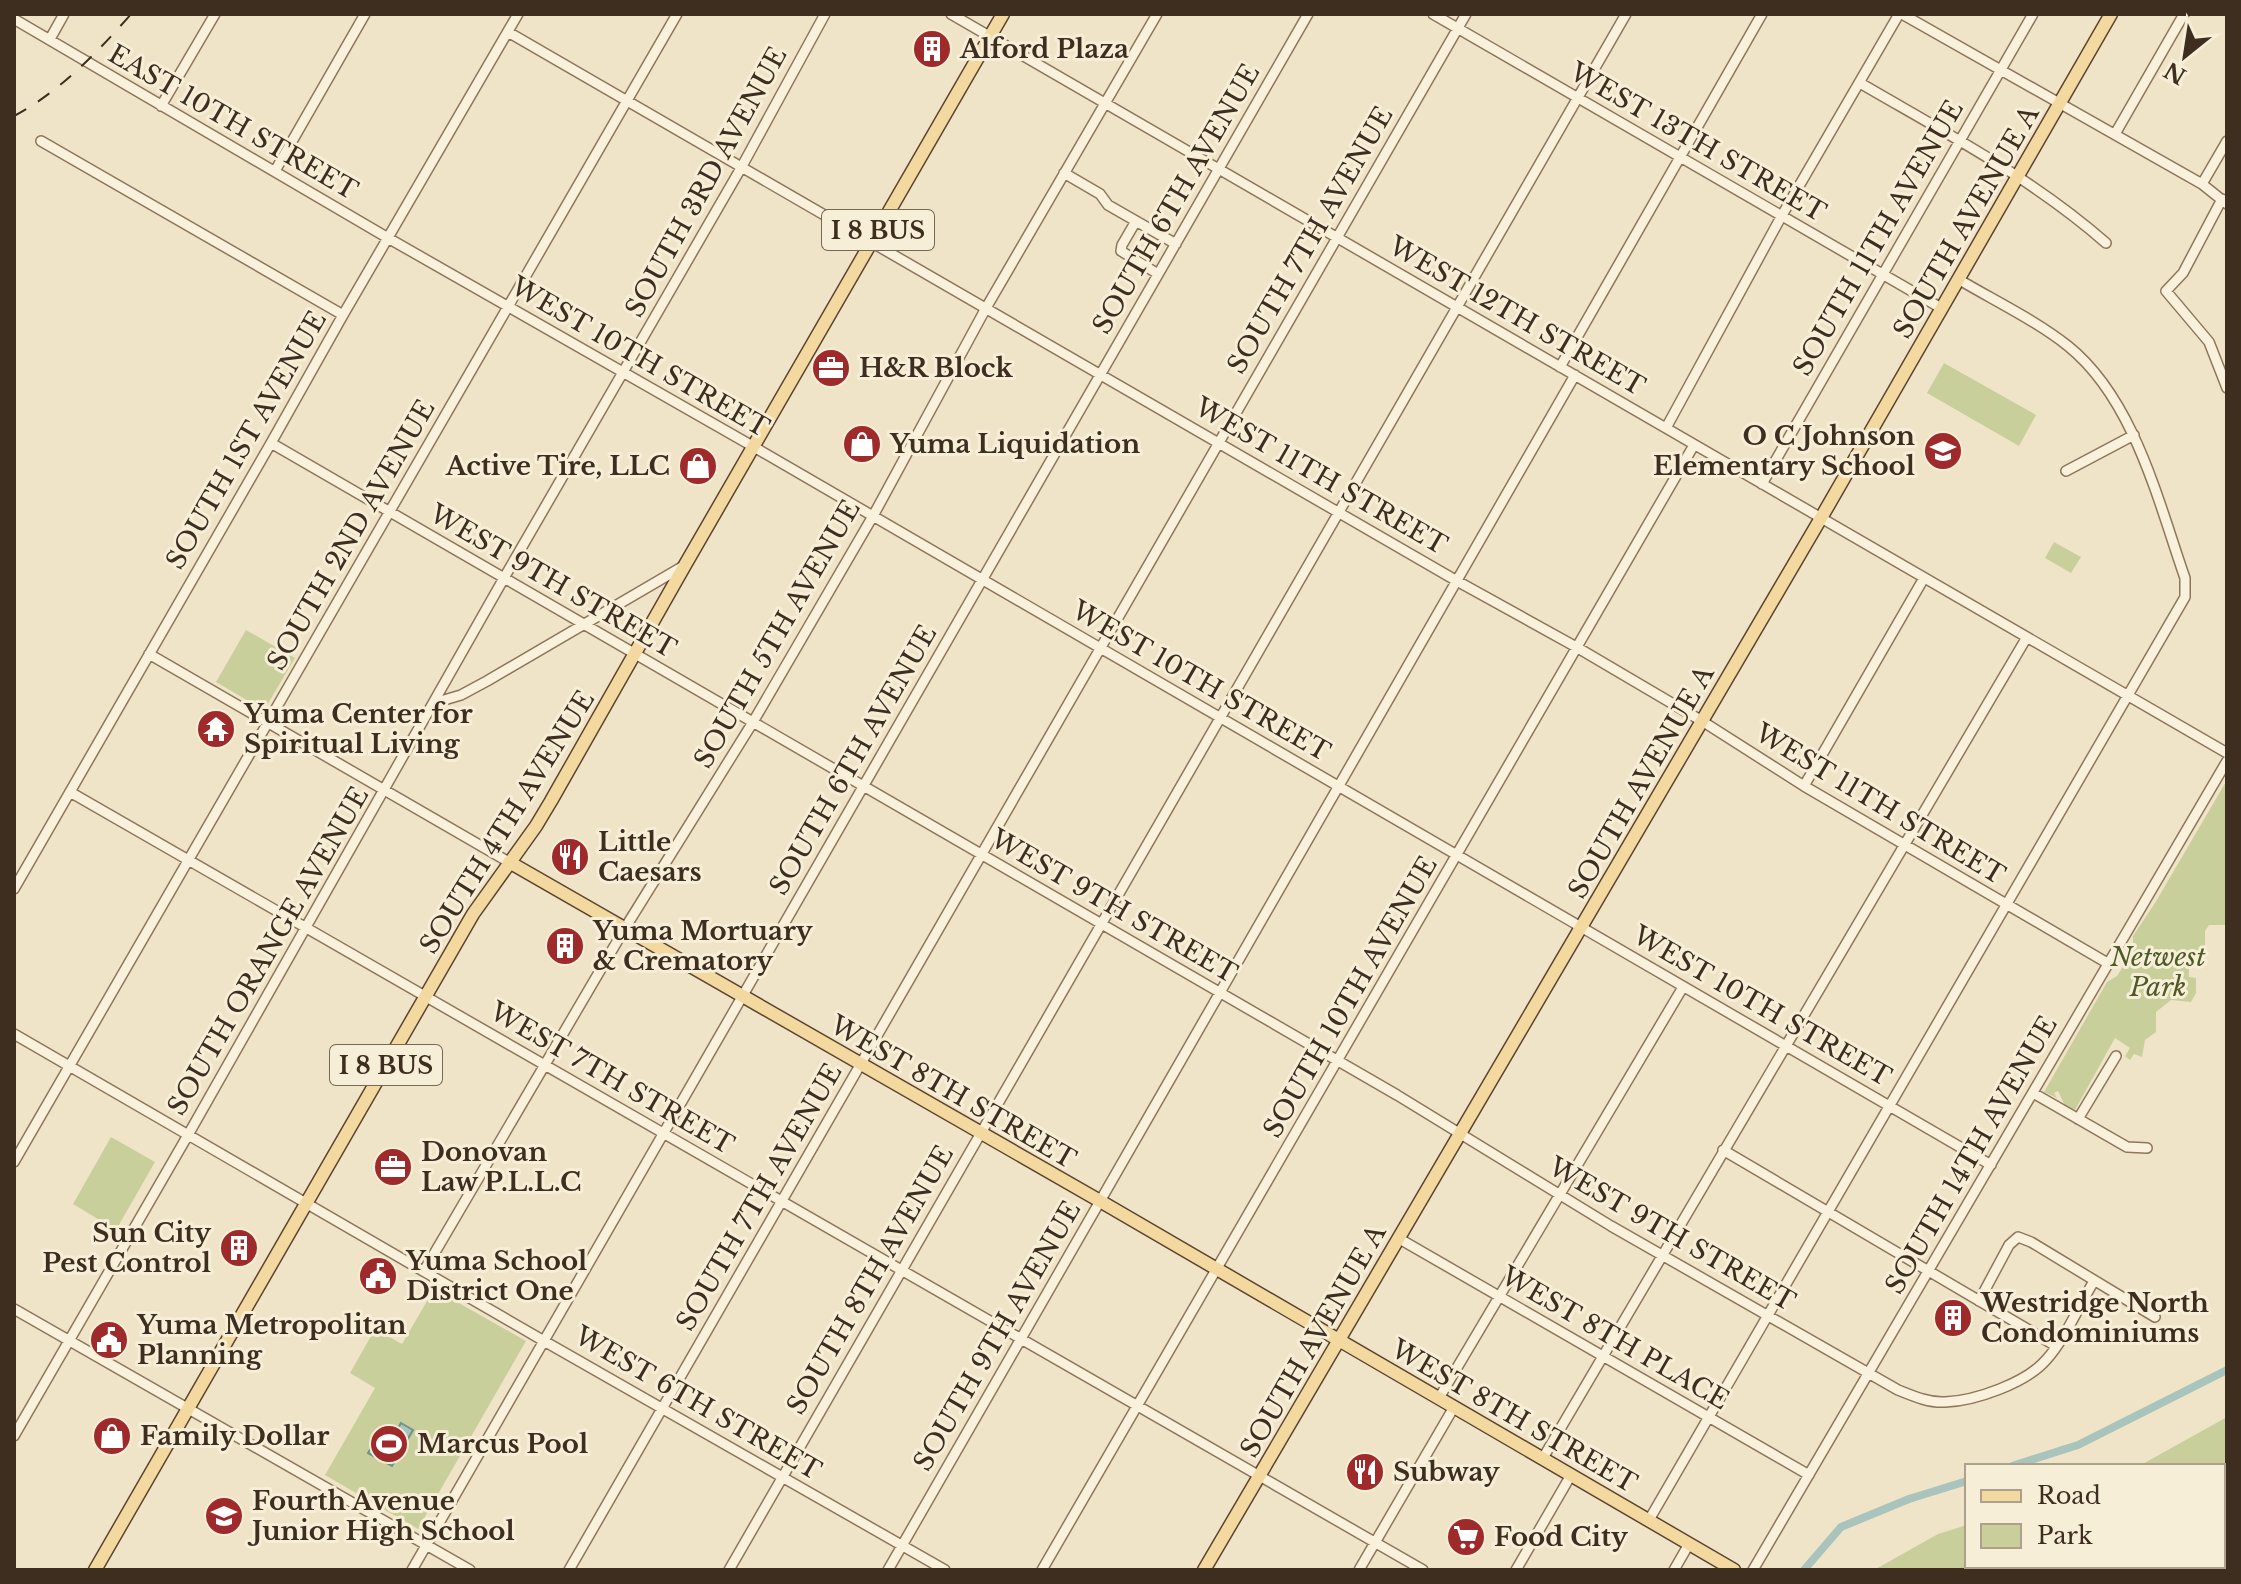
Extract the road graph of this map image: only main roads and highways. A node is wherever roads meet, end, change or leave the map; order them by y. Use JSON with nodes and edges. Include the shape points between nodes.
{"nodes":[{"id":1,"x":1003,"y":14,"type":"edge"},
{"id":2,"x":2111,"y":14,"type":"edge"},
{"id":3,"x":509,"y":862,"type":"junction"},
{"id":4,"x":1339,"y":1340,"type":"junction"},
{"id":5,"x":95,"y":1570,"type":"edge"},
{"id":6,"x":1204,"y":1570,"type":"edge"},
{"id":7,"x":1734,"y":1570,"type":"edge"}],
"edges":[{"from":1,"to":3,"type":"main road","name":"SOUTH 4TH AVENUE","number":"I 8 BUS","via":[[551,801]]},
{"from":2,"to":4,"type":"main road","name":"SOUTH AVENUE A"},
{"from":3,"to":4,"type":"main road","name":"WEST 8TH STREET"},
{"from":3,"to":5,"type":"main road","name":"SOUTH 4TH AVENUE","number":"I 8 BUS"},
{"from":4,"to":6,"type":"main road","name":"SOUTH AVENUE A"},
{"from":4,"to":7,"type":"main road","name":"WEST 8TH STREET"}]}
